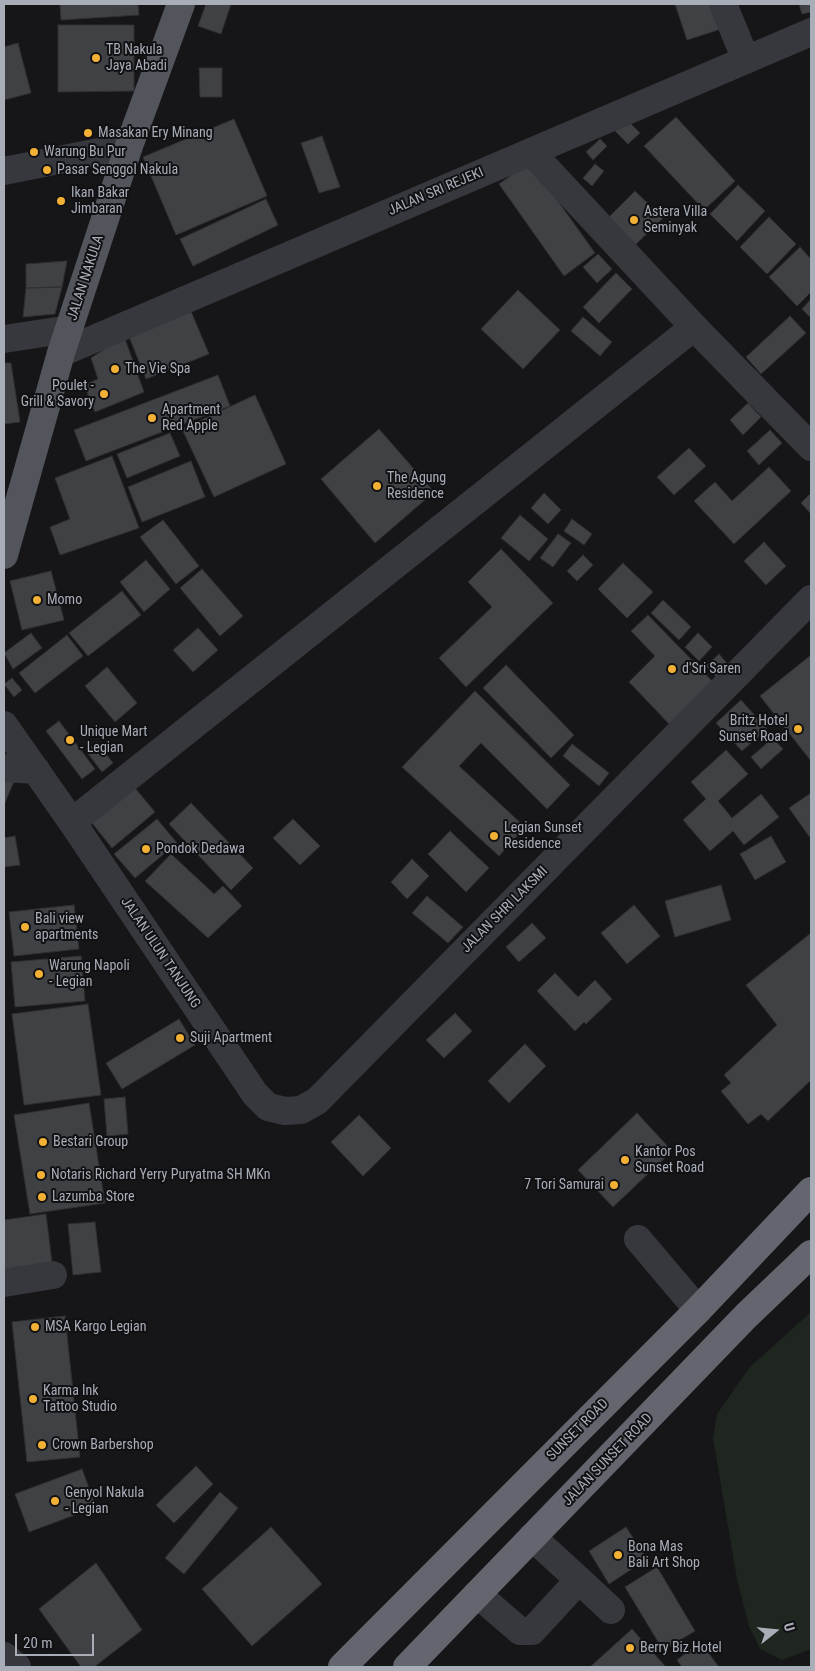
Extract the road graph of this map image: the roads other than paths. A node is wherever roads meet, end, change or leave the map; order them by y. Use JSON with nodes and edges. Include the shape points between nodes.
{"nodes":[{"id":1,"x":181,"y":4,"type":"edge"},
{"id":2,"x":723,"y":4,"type":"edge"},
{"id":3,"x":811,"y":32,"type":"edge"},
{"id":4,"x":746,"y":60,"type":"junction"},
{"id":5,"x":129,"y":146,"type":"junction"},
{"id":6,"x":531,"y":152,"type":"junction"},
{"id":7,"x":4,"y":172,"type":"edge"},
{"id":8,"x":694,"y":327,"type":"junction"},
{"id":9,"x":4,"y":339,"type":"edge"},
{"id":10,"x":66,"y":341,"type":"junction"},
{"id":11,"x":811,"y":447,"type":"edge"},
{"id":12,"x":4,"y":555,"type":"edge"},
{"id":13,"x":811,"y":599,"type":"edge"},
{"id":14,"x":4,"y":725,"type":"edge"},
{"id":15,"x":4,"y":768,"type":"edge"},
{"id":16,"x":36,"y":770,"type":"junction"},
{"id":17,"x":72,"y":822,"type":"junction"},
{"id":18,"x":301,"y":1110,"type":"joint"},
{"id":19,"x":811,"y":1191,"type":"edge"},
{"id":20,"x":638,"y":1239,"type":"dead end"},
{"id":21,"x":811,"y":1254,"type":"edge"},
{"id":22,"x":53,"y":1275,"type":"dead end"},
{"id":23,"x":4,"y":1283,"type":"edge"},
{"id":24,"x":698,"y":1310,"type":"junction"},
{"id":25,"x":532,"y":1537,"type":"junction"},
{"id":26,"x":579,"y":1580,"type":"junction"},
{"id":27,"x":477,"y":1594,"type":"junction"},
{"id":28,"x":611,"y":1610,"type":"dead end"},
{"id":29,"x":4,"y":1656,"type":"edge"},
{"id":30,"x":17,"y":1667,"type":"edge"},
{"id":31,"x":342,"y":1667,"type":"edge"},
{"id":32,"x":407,"y":1667,"type":"edge"}],
"edges":[{"from":1,"to":5,"type":"main road","name":"JALAN NAKULA"},
{"from":2,"to":4,"type":"street"},
{"from":3,"to":4,"type":"street","name":"JALAN SRI REJEKI"},
{"from":4,"to":6,"type":"street","name":"JALAN SRI REJEKI"},
{"from":5,"to":7,"type":"street"},
{"from":5,"to":10,"type":"main road","name":"JALAN NAKULA"},
{"from":6,"to":8,"type":"street"},
{"from":6,"to":10,"type":"street","name":"JALAN SRI REJEKI"},
{"from":8,"to":11,"type":"street"},
{"from":8,"to":17,"type":"street"},
{"from":9,"to":10,"type":"street","name":"JALAN SRI REJEKI"},
{"from":10,"to":12,"type":"main road","name":"JALAN NAKULA"},
{"from":13,"to":18,"type":"street","name":"JALAN SHRI LAKSMI","via":[[317,1101]]},
{"from":14,"to":16,"type":"street","name":"JALAN ULUN TANJUNG"},
{"from":15,"to":16,"type":"street"},
{"from":16,"to":17,"type":"street","name":"JALAN ULUN TANJUNG"},
{"from":17,"to":18,"type":"street","name":"JALAN ULUN TANJUNG","via":[[255,1094],[268,1107],[285,1112]]},
{"from":19,"to":24,"type":"highway","name":"SUNSET ROAD"},
{"from":20,"to":24,"type":"street"},
{"from":21,"to":25,"type":"highway","name":"JALAN SUNSET ROAD","via":[[746,1316]]},
{"from":22,"to":23,"type":"street"},
{"from":24,"to":31,"type":"highway","name":"SUNSET ROAD"},
{"from":25,"to":26,"type":"street"},
{"from":25,"to":27,"type":"highway","name":"JALAN SUNSET ROAD"},
{"from":26,"to":27,"type":"street","via":[[528,1633],[520,1631]]},
{"from":26,"to":28,"type":"street"},
{"from":27,"to":32,"type":"highway","name":"JALAN SUNSET ROAD"},
{"from":29,"to":30,"type":"street"}]}
